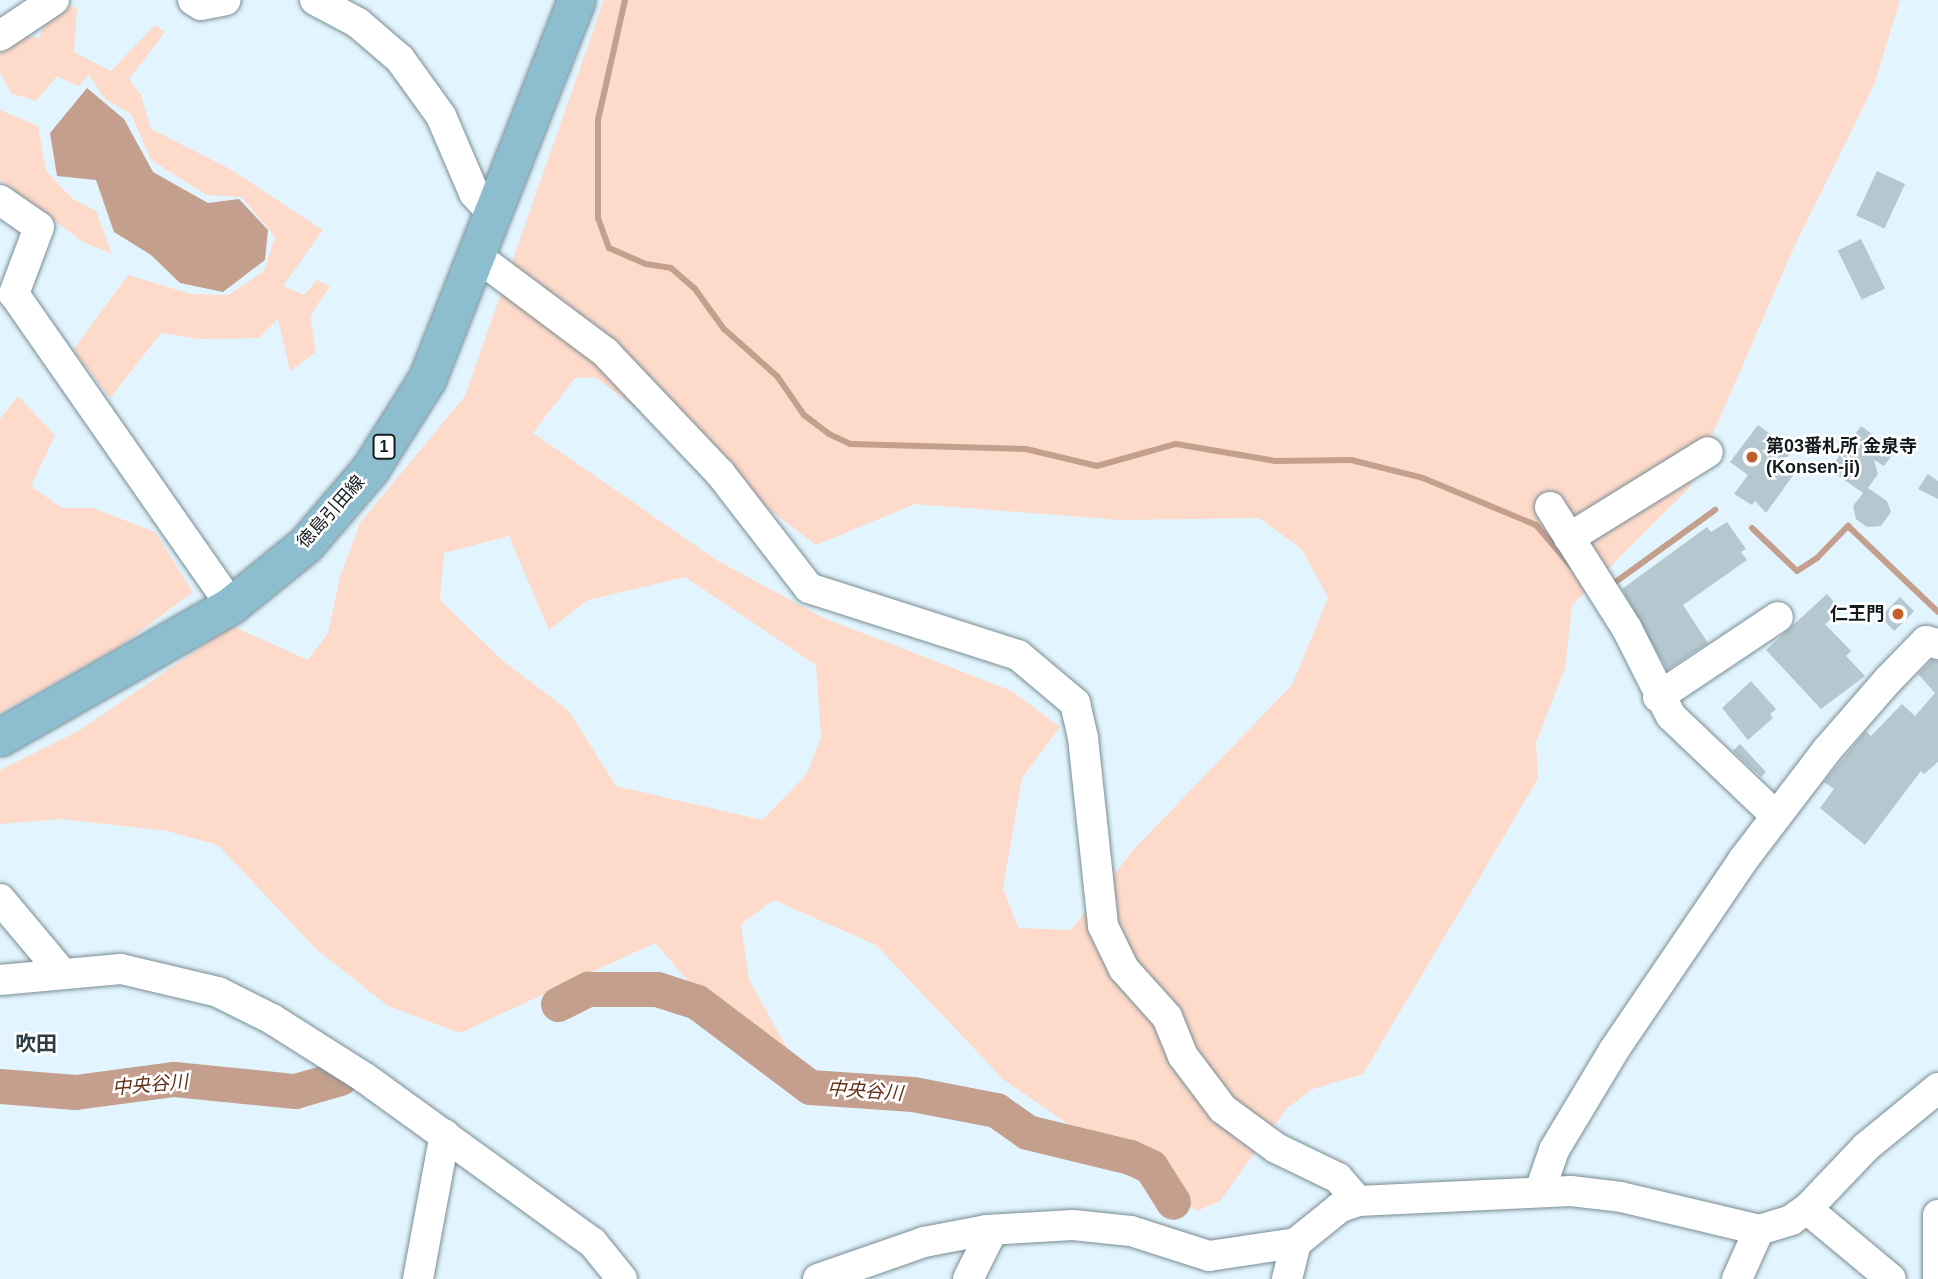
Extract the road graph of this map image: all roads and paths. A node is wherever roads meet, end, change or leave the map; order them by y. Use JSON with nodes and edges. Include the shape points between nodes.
{"nodes":[{"id":1,"x":54,"y":0,"type":"edge"},
{"id":2,"x":193,"y":0,"type":"edge"},
{"id":3,"x":226,"y":0,"type":"edge"},
{"id":4,"x":315,"y":0,"type":"edge"},
{"id":5,"x":576,"y":0,"type":"edge"},
{"id":6,"x":0,"y":36,"type":"edge"},
{"id":7,"x":0,"y":200,"type":"edge"},
{"id":8,"x":492,"y":214,"type":"junction"},
{"id":9,"x":478,"y":257,"type":"junction"},
{"id":10,"x":1708,"y":452,"type":"dead end"},
{"id":11,"x":1550,"y":507,"type":"dead end"},
{"id":12,"x":1569,"y":538,"type":"junction"},
{"id":13,"x":231,"y":605,"type":"junction"},
{"id":14,"x":1778,"y":617,"type":"dead end"},
{"id":15,"x":1938,"y":644,"type":"edge"},
{"id":16,"x":1658,"y":697,"type":"junction"},
{"id":17,"x":0,"y":737,"type":"edge"},
{"id":18,"x":1776,"y":816,"type":"junction"},
{"id":19,"x":0,"y":899,"type":"edge"},
{"id":20,"x":62,"y":973,"type":"junction"},
{"id":21,"x":0,"y":980,"type":"edge"},
{"id":22,"x":1938,"y":1088,"type":"edge"},
{"id":23,"x":445,"y":1135,"type":"junction"},
{"id":24,"x":1540,"y":1191,"type":"junction"},
{"id":25,"x":1358,"y":1201,"type":"junction"},
{"id":26,"x":1807,"y":1209,"type":"junction"},
{"id":27,"x":1938,"y":1215,"type":"edge"},
{"id":28,"x":988,"y":1230,"type":"junction"},
{"id":29,"x":1759,"y":1230,"type":"junction"},
{"id":30,"x":1296,"y":1243,"type":"junction"},
{"id":31,"x":418,"y":1279,"type":"edge"},
{"id":32,"x":622,"y":1279,"type":"edge"},
{"id":33,"x":817,"y":1279,"type":"edge"},
{"id":34,"x":968,"y":1279,"type":"edge"},
{"id":35,"x":1287,"y":1279,"type":"edge"},
{"id":36,"x":1737,"y":1279,"type":"edge"},
{"id":37,"x":1891,"y":1279,"type":"edge"},
{"id":38,"x":1938,"y":1279,"type":"edge"}],
"edges":[{"from":1,"to":6,"type":"street"},
{"from":2,"to":3,"type":"street","via":[[201,5]]},
{"from":4,"to":8,"type":"street","via":[[358,23],[400,59],[441,116],[474,193]]},
{"from":5,"to":8,"type":"main road","name":"徳島引田線","number":"1"},
{"from":7,"to":13,"type":"street","via":[[39,227],[14,294]]},
{"from":8,"to":9,"type":"main road","name":"徳島引田線","number":"1"},
{"from":9,"to":13,"type":"main road","name":"徳島引田線","number":"1","via":[[427,379],[370,469],[306,544]]},
{"from":9,"to":25,"type":"street","via":[[605,352],[720,473],[809,588],[1018,655],[1075,703],[1083,738],[1103,926],[1124,969],[1167,1017],[1183,1056],[1223,1109],[1276,1149],[1338,1178]]},
{"from":10,"to":12,"type":"street"},
{"from":11,"to":12,"type":"street"},
{"from":12,"to":16,"type":"street","via":[[1603,588]]},
{"from":13,"to":17,"type":"main road","name":"徳島引田線","number":"1"},
{"from":14,"to":16,"type":"street"},
{"from":15,"to":18,"type":"street","via":[[1926,641],[1889,679]]},
{"from":16,"to":18,"type":"street","via":[[1671,716]]},
{"from":18,"to":24,"type":"street","via":[[1614,1050],[1554,1150]]},
{"from":19,"to":20,"type":"street"},
{"from":20,"to":21,"type":"street"},
{"from":20,"to":23,"type":"street","via":[[121,969],[218,992],[284,1027]]},
{"from":22,"to":26,"type":"street","via":[[1866,1147]]},
{"from":23,"to":31,"type":"street"},
{"from":23,"to":32,"type":"street","via":[[593,1243]]},
{"from":24,"to":25,"type":"street"},
{"from":24,"to":29,"type":"street","via":[[1621,1197]]},
{"from":25,"to":30,"type":"street","via":[[1339,1208]]},
{"from":26,"to":29,"type":"street","via":[[1791,1220]]},
{"from":26,"to":37,"type":"street"},
{"from":27,"to":38,"type":"street"},
{"from":28,"to":30,"type":"street","via":[[1073,1225],[1131,1231],[1209,1256]]},
{"from":28,"to":33,"type":"street","via":[[924,1242]]},
{"from":28,"to":34,"type":"street"},
{"from":29,"to":36,"type":"street"},
{"from":30,"to":35,"type":"street"}]}
